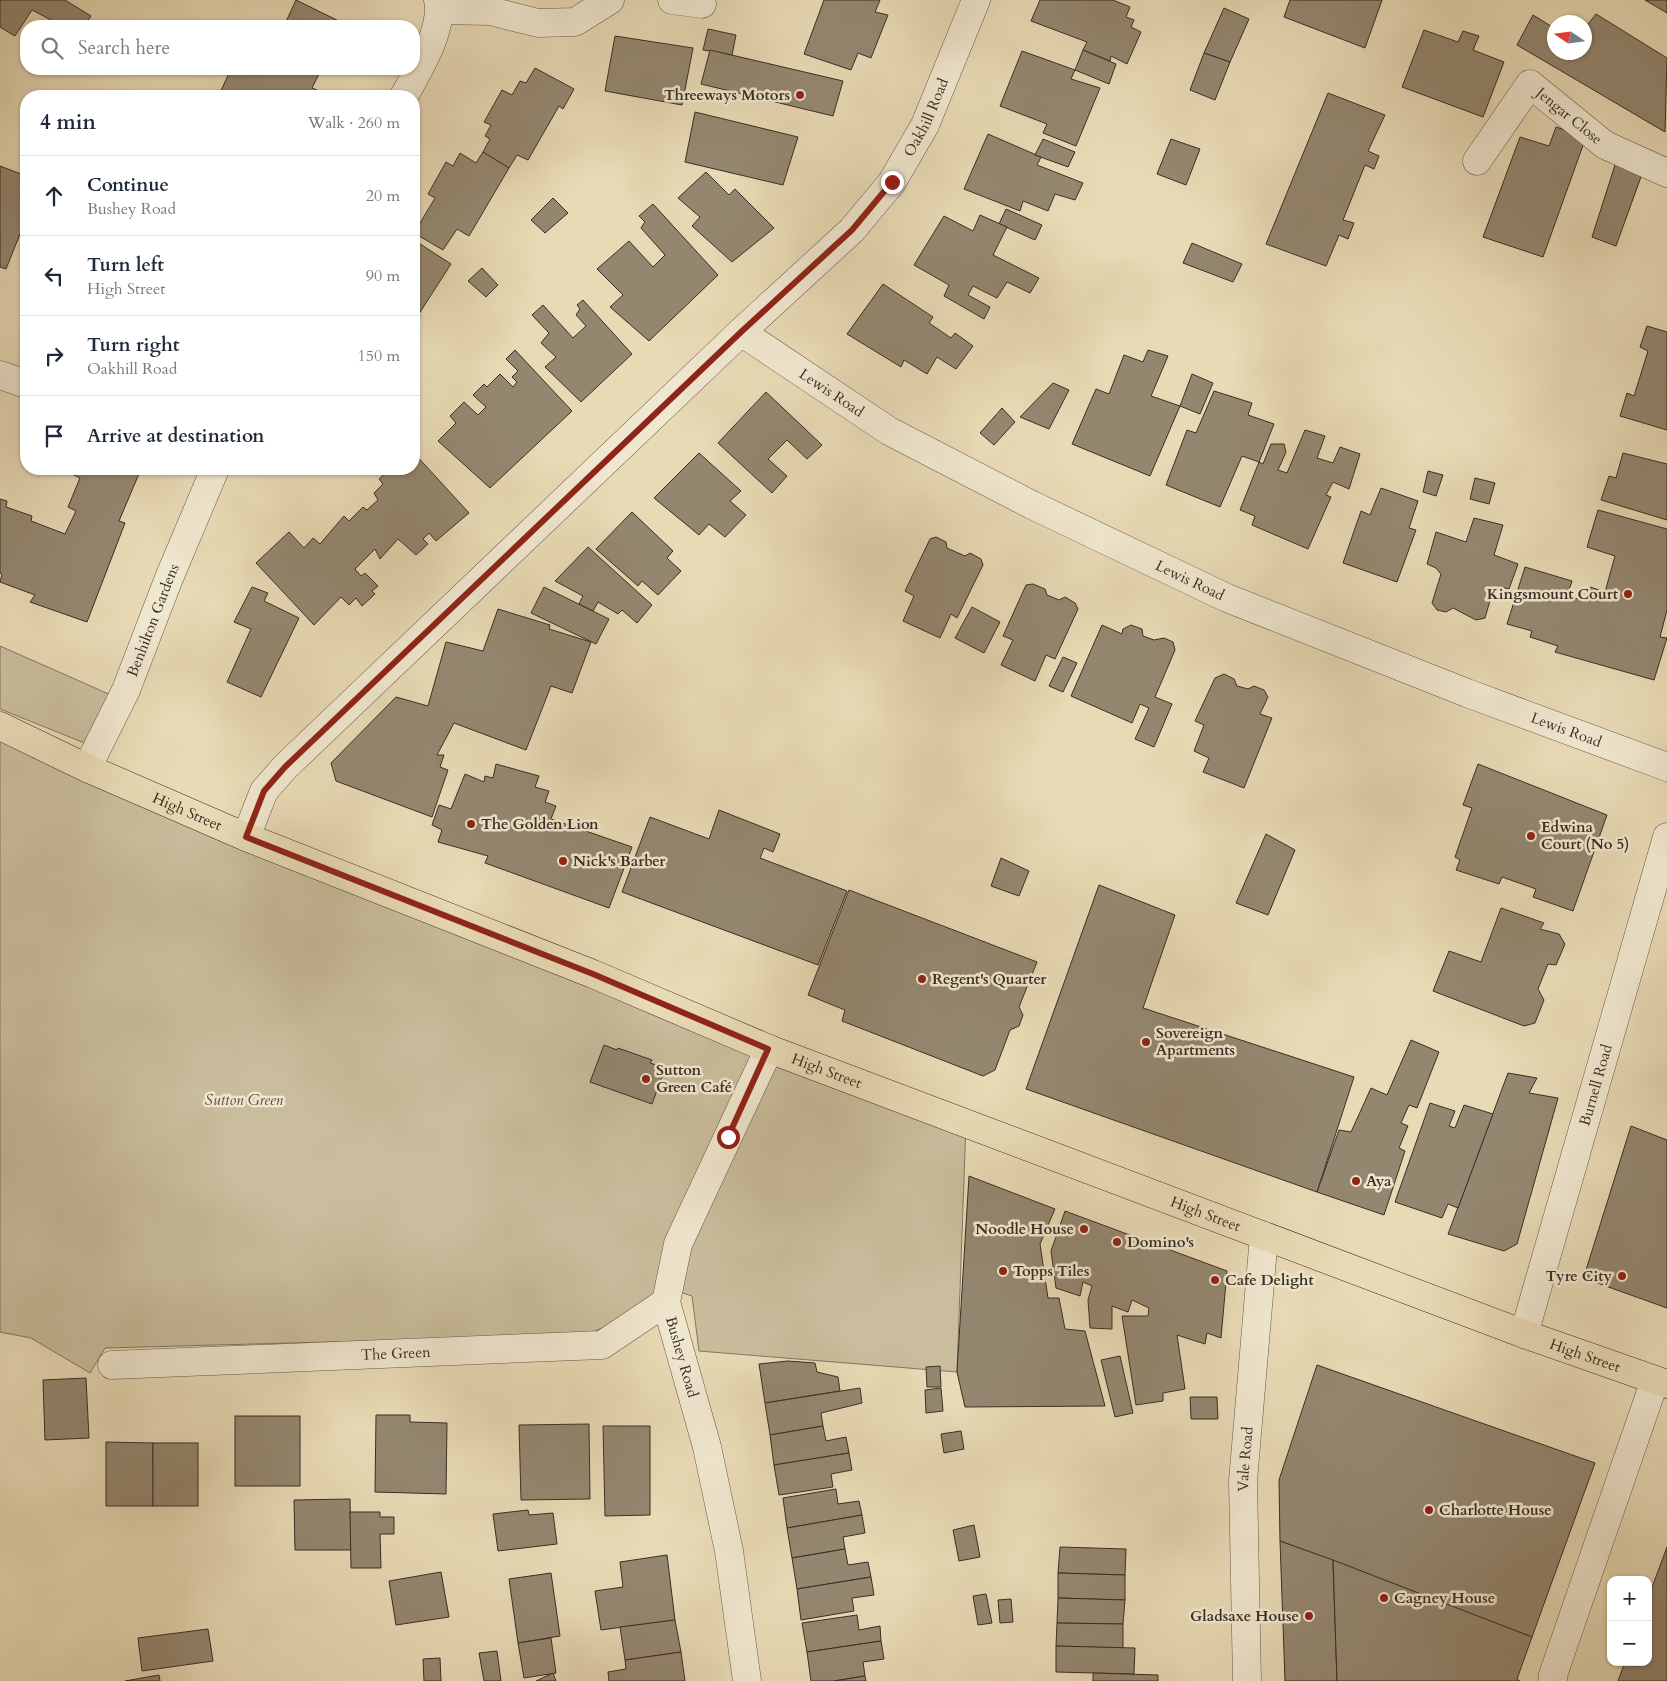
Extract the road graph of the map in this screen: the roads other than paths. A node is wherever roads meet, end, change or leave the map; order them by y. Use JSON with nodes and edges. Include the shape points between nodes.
{"nodes":[{"id":1,"x":610,"y":0,"type":"edge"},
{"id":2,"x":672,"y":0,"type":"edge"},
{"id":3,"x":976,"y":0,"type":"edge"},
{"id":4,"x":702,"y":4,"type":"dead end"},
{"id":5,"x":439,"y":5,"type":"edge"},
{"id":6,"x":420,"y":64,"type":"edge"},
{"id":7,"x":414,"y":75,"type":"edge"},
{"id":8,"x":407,"y":90,"type":"edge"},
{"id":9,"x":1477,"y":160,"type":"dead end"},
{"id":10,"x":1667,"y":173,"type":"edge"},
{"id":11,"x":741,"y":332,"type":"junction"},
{"id":12,"x":0,"y":375,"type":"edge"},
{"id":13,"x":20,"y":382,"type":"edge"},
{"id":14,"x":212,"y":475,"type":"edge"},
{"id":15,"x":0,"y":726,"type":"edge"},
{"id":16,"x":1667,"y":767,"type":"edge"},
{"id":17,"x":87,"y":768,"type":"junction"},
{"id":18,"x":246,"y":837,"type":"junction"},
{"id":19,"x":1667,"y":837,"type":"edge"},
{"id":20,"x":768,"y":1049,"type":"junction"},
{"id":21,"x":1264,"y":1236,"type":"junction"},
{"id":22,"x":666,"y":1302,"type":"junction"},
{"id":23,"x":1524,"y":1334,"type":"junction"},
{"id":24,"x":112,"y":1365,"type":"dead end"},
{"id":25,"x":1661,"y":1382,"type":"edge"},
{"id":26,"x":747,"y":1681,"type":"edge"},
{"id":27,"x":1246,"y":1681,"type":"edge"},
{"id":28,"x":1554,"y":1681,"type":"edge"}],
"edges":[{"from":1,"to":5,"type":"street","via":[[575,22],[538,23],[490,10]]},
{"from":2,"to":4,"type":"street"},
{"from":3,"to":11,"type":"street","name":"Oakhill Road","via":[[925,126],[892,182],[852,230]]},
{"from":5,"to":6,"type":"street","via":[[431,42]]},
{"from":7,"to":8,"type":"street"},
{"from":9,"to":10,"type":"street","name":"Jengar Close","via":[[1530,84],[1605,145]]},
{"from":11,"to":16,"type":"street","name":"Lewis Road","via":[[889,431],[1032,505],[1227,598]]},
{"from":11,"to":18,"type":"street","name":"Oakhill Road","via":[[285,767],[264,791]]},
{"from":12,"to":13,"type":"street"},
{"from":14,"to":17,"type":"street","name":"Benhilton Gardens","via":[[126,690]]},
{"from":15,"to":17,"type":"main road","name":"High Street"},
{"from":17,"to":18,"type":"main road","name":"High Street"},
{"from":18,"to":20,"type":"main road","name":"High Street","via":[[593,974]]},
{"from":19,"to":23,"type":"street","name":"Burnell Road"},
{"from":20,"to":21,"type":"main road","name":"High Street"},
{"from":20,"to":22,"type":"street","name":"Bushey Road","via":[[678,1244]]},
{"from":21,"to":23,"type":"main road","name":"High Street"},
{"from":21,"to":27,"type":"street","name":"Vale Road","via":[[1244,1481]]},
{"from":22,"to":24,"type":"street","name":"The Green","via":[[602,1345]]},
{"from":22,"to":26,"type":"street","name":"Bushey Road","via":[[707,1447],[729,1550]]},
{"from":23,"to":25,"type":"main road","name":"High Street"},
{"from":25,"to":28,"type":"street","via":[[1553,1675]]}]}
